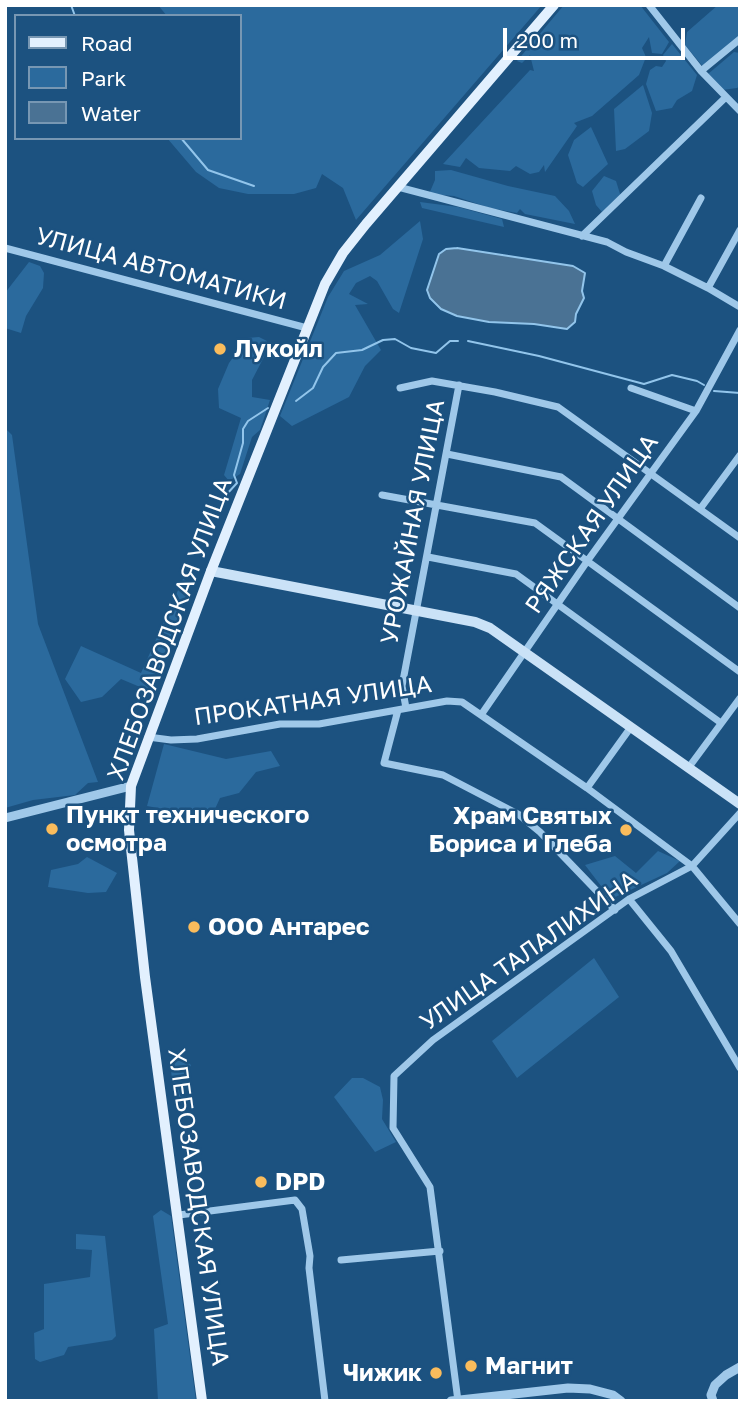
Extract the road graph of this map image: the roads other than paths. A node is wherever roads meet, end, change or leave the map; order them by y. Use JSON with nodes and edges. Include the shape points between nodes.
{"nodes":[{"id":1,"x":554,"y":5,"type":"edge"},
{"id":2,"x":649,"y":5,"type":"edge"},
{"id":3,"x":740,"y":39,"type":"edge"},
{"id":4,"x":701,"y":71,"type":"junction"},
{"id":5,"x":726,"y":97,"type":"junction"},
{"id":6,"x":740,"y":111,"type":"edge"},
{"id":7,"x":398,"y":187,"type":"junction"},
{"id":8,"x":701,"y":198,"type":"dead end"},
{"id":9,"x":740,"y":230,"type":"edge"},
{"id":10,"x":582,"y":236,"type":"junction"},
{"id":11,"x":5,"y":248,"type":"edge"},
{"id":12,"x":664,"y":266,"type":"junction"},
{"id":13,"x":708,"y":288,"type":"junction"},
{"id":14,"x":740,"y":307,"type":"edge"},
{"id":15,"x":307,"y":328,"type":"junction"},
{"id":16,"x":740,"y":330,"type":"edge"},
{"id":17,"x":459,"y":386,"type":"junction"},
{"id":18,"x":400,"y":388,"type":"dead end"},
{"id":19,"x":631,"y":388,"type":"dead end"},
{"id":20,"x":696,"y":411,"type":"junction"},
{"id":21,"x":447,"y":454,"type":"junction"},
{"id":22,"x":740,"y":455,"type":"edge"},
{"id":23,"x":651,"y":474,"type":"junction"},
{"id":24,"x":382,"y":495,"type":"dead end"},
{"id":25,"x":437,"y":505,"type":"junction"},
{"id":26,"x":700,"y":509,"type":"junction"},
{"id":27,"x":618,"y":519,"type":"junction"},
{"id":28,"x":740,"y":537,"type":"edge"},
{"id":29,"x":428,"y":557,"type":"junction"},
{"id":30,"x":588,"y":560,"type":"junction"},
{"id":31,"x":211,"y":571,"type":"junction"},
{"id":32,"x":559,"y":604,"type":"junction"},
{"id":33,"x":740,"y":608,"type":"edge"},
{"id":34,"x":416,"y":611,"type":"junction"},
{"id":35,"x":525,"y":651,"type":"junction"},
{"id":36,"x":740,"y":672,"type":"edge"},
{"id":37,"x":740,"y":698,"type":"edge"},
{"id":38,"x":402,"y":709,"type":"junction"},
{"id":39,"x":481,"y":715,"type":"junction"},
{"id":40,"x":721,"y":723,"type":"junction"},
{"id":41,"x":631,"y":727,"type":"junction"},
{"id":42,"x":148,"y":737,"type":"junction"},
{"id":43,"x":689,"y":767,"type":"junction"},
{"id":44,"x":131,"y":786,"type":"junction"},
{"id":45,"x":587,"y":788,"type":"junction"},
{"id":46,"x":740,"y":804,"type":"edge"},
{"id":47,"x":740,"y":813,"type":"edge"},
{"id":48,"x":5,"y":818,"type":"edge"},
{"id":49,"x":692,"y":866,"type":"junction"},
{"id":50,"x":629,"y":899,"type":"junction"},
{"id":51,"x":615,"y":910,"type":"junction"},
{"id":52,"x":740,"y":924,"type":"edge"},
{"id":53,"x":740,"y":1068,"type":"edge"},
{"id":54,"x":179,"y":1214,"type":"junction"},
{"id":55,"x":440,"y":1251,"type":"junction"},
{"id":56,"x":341,"y":1260,"type":"dead end"},
{"id":57,"x":740,"y":1367,"type":"edge"},
{"id":58,"x":456,"y":1400,"type":"edge"},
{"id":59,"x":202,"y":1401,"type":"edge"},
{"id":60,"x":325,"y":1401,"type":"edge"},
{"id":61,"x":621,"y":1401,"type":"edge"},
{"id":62,"x":713,"y":1401,"type":"edge"}],
"edges":[{"from":1,"to":7,"type":"main road","name":"ХЛЕБОЗАВОДСКАЯ УЛИЦА"},
{"from":2,"to":4,"type":"street"},
{"from":3,"to":4,"type":"street"},
{"from":4,"to":5,"type":"street"},
{"from":5,"to":6,"type":"street"},
{"from":5,"to":10,"type":"street"},
{"from":7,"to":10,"type":"street"},
{"from":7,"to":15,"type":"main road","name":"ХЛЕБОЗАВОДСКАЯ УЛИЦА","via":[[343,253]]},
{"from":8,"to":12,"type":"street"},
{"from":9,"to":13,"type":"street"},
{"from":10,"to":12,"type":"street"},
{"from":11,"to":15,"type":"street","name":"УЛИЦА АВТОМАТИКИ"},
{"from":12,"to":13,"type":"street"},
{"from":13,"to":14,"type":"street"},
{"from":15,"to":31,"type":"main road","name":"ХЛЕБОЗАВОДСКАЯ УЛИЦА"},
{"from":16,"to":20,"type":"street"},
{"from":17,"to":18,"type":"street","via":[[432,381]]},
{"from":17,"to":21,"type":"street","name":"УРОЖАЙНАЯ УЛИЦА"},
{"from":17,"to":23,"type":"street","via":[[558,407]]},
{"from":19,"to":20,"type":"street","name":"РЯЖСКАЯ УЛИЦА"},
{"from":20,"to":23,"type":"street","name":"РЯЖСКАЯ УЛИЦА"},
{"from":21,"to":25,"type":"street","name":"УРОЖАЙНАЯ УЛИЦА"},
{"from":21,"to":27,"type":"street","via":[[561,477]]},
{"from":22,"to":26,"type":"street"},
{"from":23,"to":26,"type":"street"},
{"from":23,"to":27,"type":"street","name":"РЯЖСКАЯ УЛИЦА"},
{"from":24,"to":25,"type":"street"},
{"from":25,"to":29,"type":"street","name":"УРОЖАЙНАЯ УЛИЦА"},
{"from":25,"to":30,"type":"street","via":[[535,523]]},
{"from":26,"to":28,"type":"street"},
{"from":27,"to":30,"type":"street","name":"РЯЖСКАЯ УЛИЦА"},
{"from":27,"to":33,"type":"street"},
{"from":29,"to":32,"type":"street","via":[[516,574]]},
{"from":29,"to":34,"type":"street","name":"УРОЖАЙНАЯ УЛИЦА"},
{"from":30,"to":32,"type":"street","name":"РЯЖСКАЯ УЛИЦА"},
{"from":30,"to":36,"type":"street"},
{"from":31,"to":34,"type":"main road"},
{"from":31,"to":42,"type":"main road","name":"ХЛЕБОЗАВОДСКАЯ УЛИЦА"},
{"from":32,"to":35,"type":"street","name":"РЯЖСКАЯ УЛИЦА"},
{"from":32,"to":40,"type":"street"},
{"from":34,"to":35,"type":"main road","via":[[475,622]]},
{"from":34,"to":38,"type":"street","name":"УРОЖАЙНАЯ УЛИЦА"},
{"from":35,"to":39,"type":"street","name":"РЯЖСКАЯ УЛИЦА"},
{"from":35,"to":41,"type":"main road"},
{"from":37,"to":40,"type":"street"},
{"from":38,"to":39,"type":"street","name":"ПРОКАТНАЯ УЛИЦА","via":[[462,702]]},
{"from":38,"to":42,"type":"street","name":"ПРОКАТНАЯ УЛИЦА","via":[[197,739]]},
{"from":38,"to":51,"type":"street","name":"УРОЖАЙНАЯ УЛИЦА","via":[[384,763],[443,775],[518,814]]},
{"from":39,"to":45,"type":"street","name":"ПРОКАТНАЯ УЛИЦА"},
{"from":40,"to":43,"type":"street"},
{"from":41,"to":43,"type":"main road"},
{"from":41,"to":45,"type":"street"},
{"from":42,"to":44,"type":"main road","name":"ХЛЕБОЗАВОДСКАЯ УЛИЦА"},
{"from":43,"to":46,"type":"main road"},
{"from":44,"to":48,"type":"street"},
{"from":44,"to":54,"type":"main road","name":"ХЛЕБОЗАВОДСКАЯ УЛИЦА","via":[[133,872]]},
{"from":45,"to":49,"type":"street","name":"ПРОКАТНАЯ УЛИЦА"},
{"from":47,"to":49,"type":"street"},
{"from":49,"to":50,"type":"street","name":"УЛИЦА ТАЛАЛИХИНА"},
{"from":49,"to":52,"type":"street","name":"ПРОКАТНАЯ УЛИЦА"},
{"from":50,"to":51,"type":"street","name":"УЛИЦА ТАЛАЛИХИНА"},
{"from":50,"to":53,"type":"street","via":[[671,951]]},
{"from":51,"to":55,"type":"street","name":"УЛИЦА ТАЛАЛИХИНА","via":[[433,1040],[394,1076],[393,1128],[430,1186]]},
{"from":54,"to":59,"type":"main road","name":"ХЛЕБОЗАВОДСКАЯ УЛИЦА"},
{"from":54,"to":60,"type":"street","via":[[295,1200],[302,1209],[310,1256]]},
{"from":55,"to":56,"type":"street"},
{"from":55,"to":58,"type":"street"},
{"from":57,"to":62,"type":"street","via":[[715,1385]]},
{"from":58,"to":61,"type":"street","via":[[568,1388],[590,1389]]}]}
